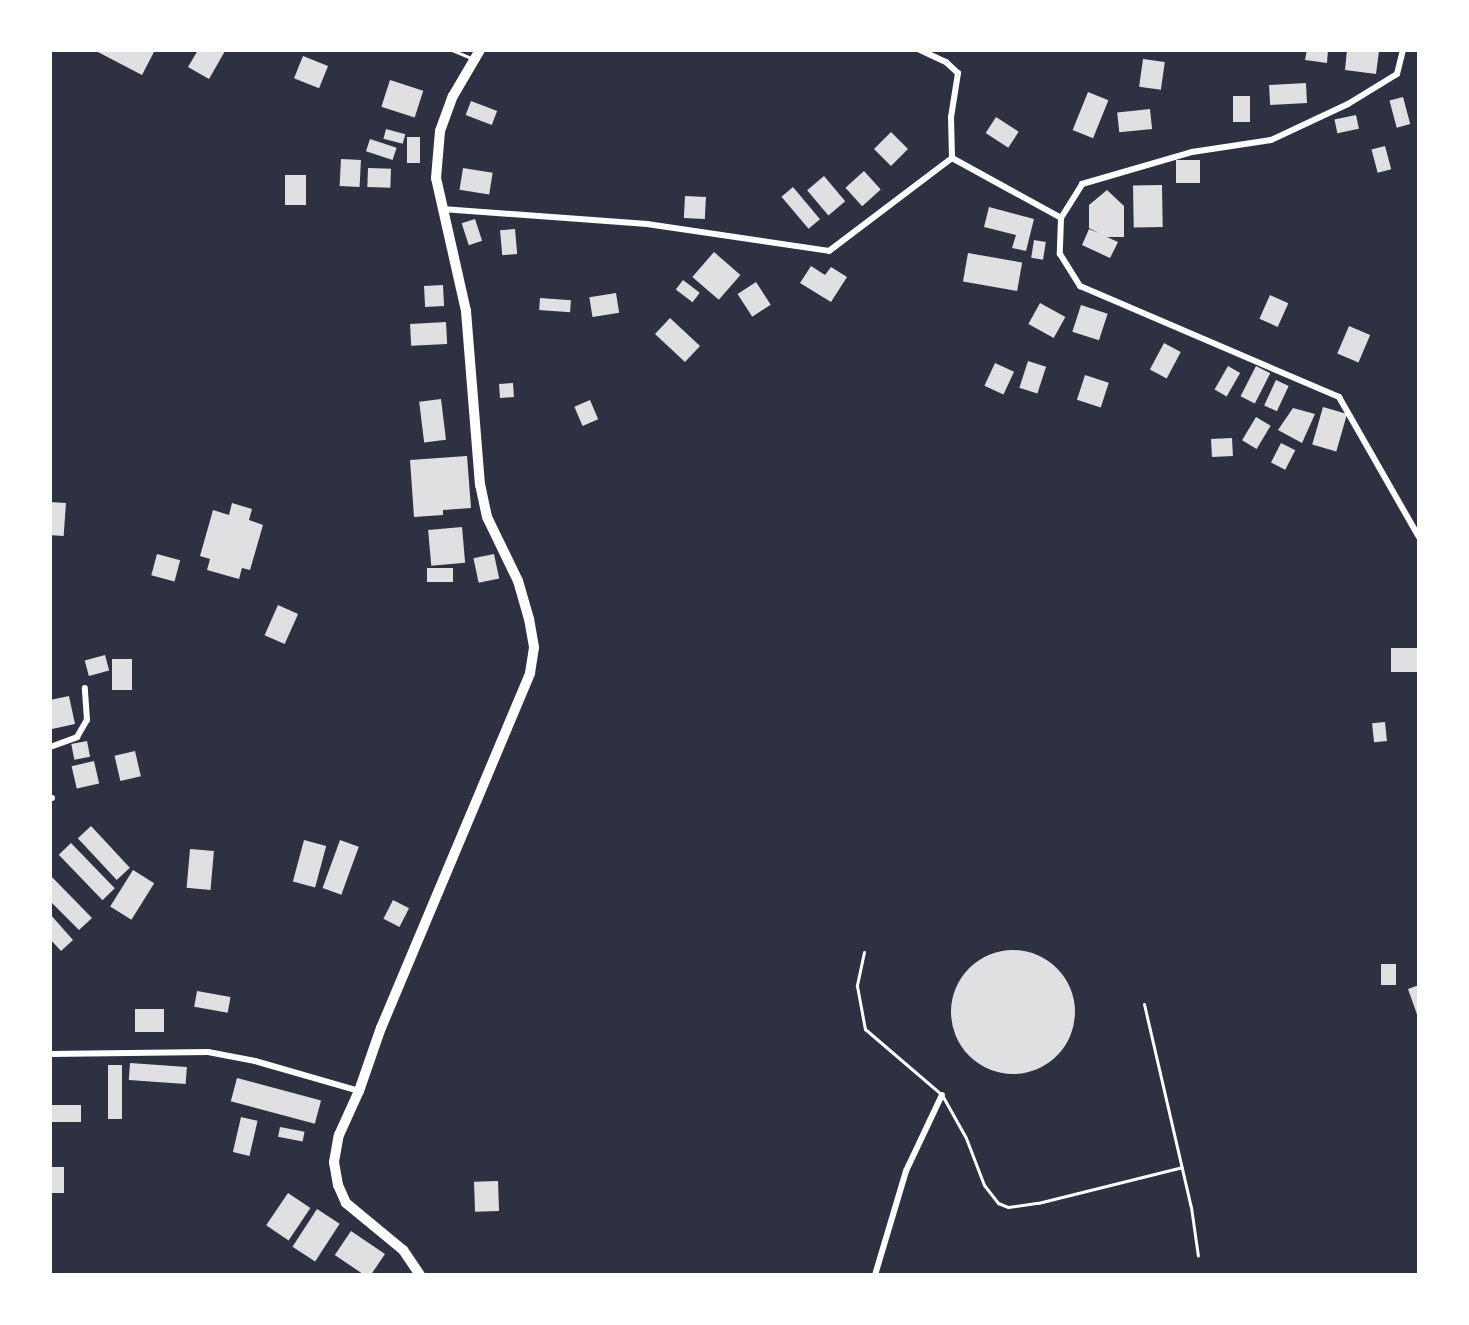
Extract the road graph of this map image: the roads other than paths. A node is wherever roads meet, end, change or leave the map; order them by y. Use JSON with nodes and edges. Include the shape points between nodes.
{"nodes":[{"id":1,"x":452,"y":50,"type":"edge"},
{"id":2,"x":920,"y":50,"type":"edge"},
{"id":3,"x":1403,"y":50,"type":"edge"},
{"id":4,"x":478,"y":55,"type":"edge"},
{"id":5,"x":952,"y":158,"type":"junction"},
{"id":6,"x":442,"y":209,"type":"junction"},
{"id":7,"x":1061,"y":218,"type":"junction"},
{"id":8,"x":1419,"y":537,"type":"edge"},
{"id":9,"x":85,"y":688,"type":"dead end"},
{"id":10,"x":50,"y":747,"type":"edge"},
{"id":11,"x":864,"y":952,"type":"dead end"},
{"id":12,"x":1144,"y":1004,"type":"dead end"},
{"id":13,"x":50,"y":1054,"type":"edge"},
{"id":14,"x":359,"y":1091,"type":"junction"},
{"id":15,"x":942,"y":1095,"type":"junction"},
{"id":16,"x":1182,"y":1167,"type":"junction"},
{"id":17,"x":1198,"y":1256,"type":"dead end"},
{"id":18,"x":420,"y":1275,"type":"edge"},
{"id":19,"x":875,"y":1275,"type":"edge"}],
"edges":[{"from":1,"to":4,"type":"lane"},
{"from":2,"to":5,"type":"street","via":[[958,73]]},
{"from":3,"to":7,"type":"street","via":[[1397,74],[1348,104],[1271,140],[1192,152],[1082,184]]},
{"from":4,"to":6,"type":"main road","via":[[453,96],[437,143]]},
{"from":5,"to":6,"type":"street","via":[[829,251],[647,224]]},
{"from":5,"to":7,"type":"street"},
{"from":6,"to":14,"type":"main road","via":[[466,311],[480,485],[487,517],[518,581],[534,647],[530,673]]},
{"from":7,"to":8,"type":"street","via":[[1060,254],[1080,286],[1339,397]]},
{"from":9,"to":10,"type":"street","via":[[87,720],[77,737]]},
{"from":11,"to":15,"type":"lane","via":[[857,986],[865,1029]]},
{"from":12,"to":16,"type":"lane"},
{"from":13,"to":14,"type":"street","via":[[208,1052]]},
{"from":14,"to":18,"type":"main road","via":[[339,1135],[334,1162],[338,1185],[346,1203],[403,1250]]},
{"from":15,"to":16,"type":"lane","via":[[984,1185],[1008,1207]]},
{"from":15,"to":19,"type":"street","via":[[906,1171]]},
{"from":16,"to":17,"type":"lane"}]}
